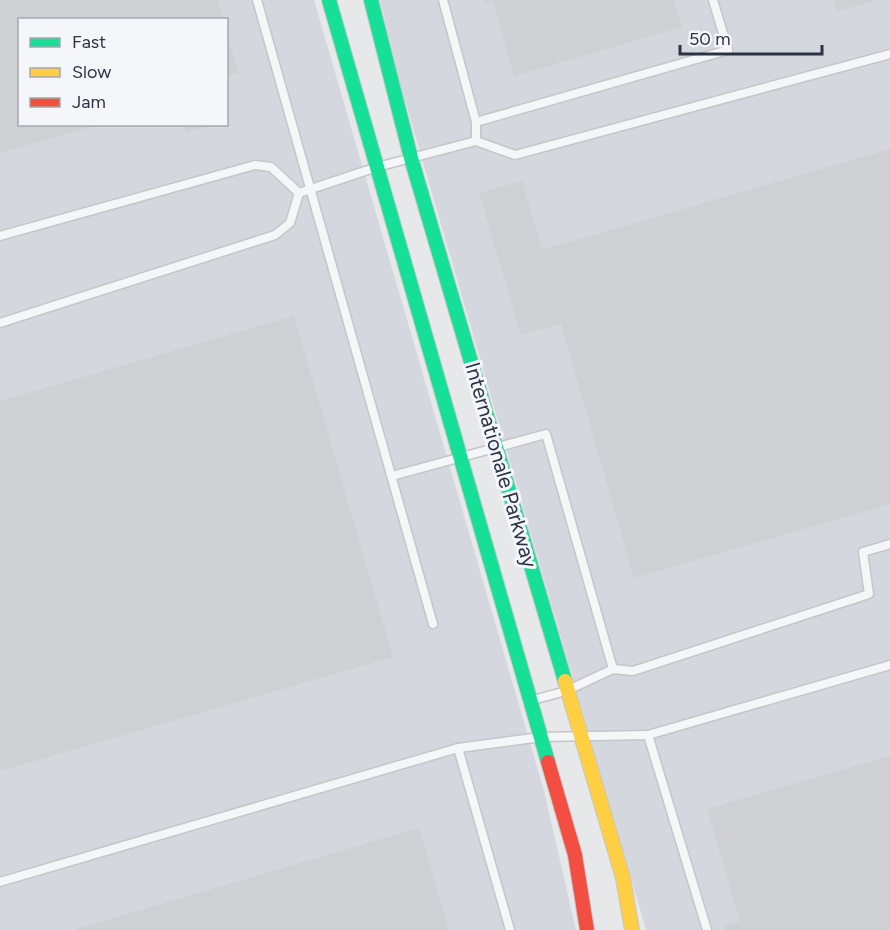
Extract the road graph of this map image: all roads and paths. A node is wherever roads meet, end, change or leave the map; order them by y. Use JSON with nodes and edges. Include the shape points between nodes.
{"nodes":[{"id":1,"x":257,"y":0,"type":"edge"},
{"id":2,"x":329,"y":0,"type":"edge"},
{"id":3,"x":371,"y":0,"type":"edge"},
{"id":4,"x":443,"y":0,"type":"edge"},
{"id":5,"x":713,"y":0,"type":"edge"},
{"id":6,"x":890,"y":54,"type":"edge"},
{"id":7,"x":476,"y":123,"type":"junction"},
{"id":8,"x":476,"y":141,"type":"junction"},
{"id":9,"x":411,"y":158,"type":"junction"},
{"id":10,"x":377,"y":167,"type":"junction"},
{"id":11,"x":312,"y":190,"type":"junction"},
{"id":12,"x":299,"y":193,"type":"junction"},
{"id":13,"x":0,"y":236,"type":"edge"},
{"id":14,"x":0,"y":323,"type":"edge"},
{"id":15,"x":496,"y":448,"type":"junction"},
{"id":16,"x":460,"y":457,"type":"junction"},
{"id":17,"x":392,"y":476,"type":"junction"},
{"id":18,"x":890,"y":544,"type":"edge"},
{"id":19,"x":434,"y":624,"type":"dead end"},
{"id":20,"x":890,"y":665,"type":"edge"},
{"id":21,"x":614,"y":669,"type":"junction"},
{"id":22,"x":566,"y":691,"type":"junction"},
{"id":23,"x":530,"y":700,"type":"junction"},
{"id":24,"x":648,"y":735,"type":"junction"},
{"id":25,"x":541,"y":737,"type":"junction"},
{"id":26,"x":580,"y":737,"type":"junction"},
{"id":27,"x":458,"y":748,"type":"junction"},
{"id":28,"x":0,"y":882,"type":"edge"},
{"id":29,"x":510,"y":930,"type":"edge"},
{"id":30,"x":587,"y":930,"type":"edge"},
{"id":31,"x":632,"y":930,"type":"edge"},
{"id":32,"x":707,"y":930,"type":"edge"}],
"edges":[{"from":1,"to":11,"type":"lane"},
{"from":2,"to":10,"type":"street","name":"Internationale Parkway"},
{"from":3,"to":9,"type":"street","name":"Internationale Parkway"},
{"from":4,"to":7,"type":"lane"},
{"from":5,"to":7,"type":"lane","via":[[728,50]]},
{"from":6,"to":8,"type":"lane","via":[[515,155]]},
{"from":7,"to":8,"type":"lane"},
{"from":8,"to":9,"type":"lane"},
{"from":9,"to":10,"type":"lane"},
{"from":9,"to":15,"type":"street","name":"Internationale Parkway"},
{"from":10,"to":11,"type":"lane"},
{"from":10,"to":16,"type":"street","name":"Internationale Parkway"},
{"from":11,"to":12,"type":"lane"},
{"from":11,"to":17,"type":"lane"},
{"from":12,"to":13,"type":"lane","via":[[271,167],[255,165]]},
{"from":12,"to":14,"type":"lane","via":[[290,223],[275,235]]},
{"from":15,"to":16,"type":"lane"},
{"from":15,"to":21,"type":"lane","via":[[546,434]]},
{"from":15,"to":22,"type":"street","name":"Internationale Parkway"},
{"from":16,"to":17,"type":"lane"},
{"from":16,"to":23,"type":"street","name":"Internationale Parkway"},
{"from":17,"to":19,"type":"lane"},
{"from":18,"to":21,"type":"lane","via":[[863,552],[869,594],[633,672]]},
{"from":20,"to":24,"type":"lane"},
{"from":21,"to":22,"type":"lane"},
{"from":22,"to":23,"type":"lane"},
{"from":22,"to":26,"type":"street","name":"Internationale Parkway"},
{"from":23,"to":25,"type":"street","name":"Internationale Parkway"},
{"from":24,"to":26,"type":"lane"},
{"from":24,"to":32,"type":"lane"},
{"from":25,"to":26,"type":"lane"},
{"from":25,"to":27,"type":"lane"},
{"from":25,"to":30,"type":"street","name":"Internationale Parkway","via":[[575,855]]},
{"from":26,"to":31,"type":"street","name":"Internationale Parkway","via":[[622,878]]},
{"from":27,"to":28,"type":"lane"},
{"from":27,"to":29,"type":"lane"}]}
